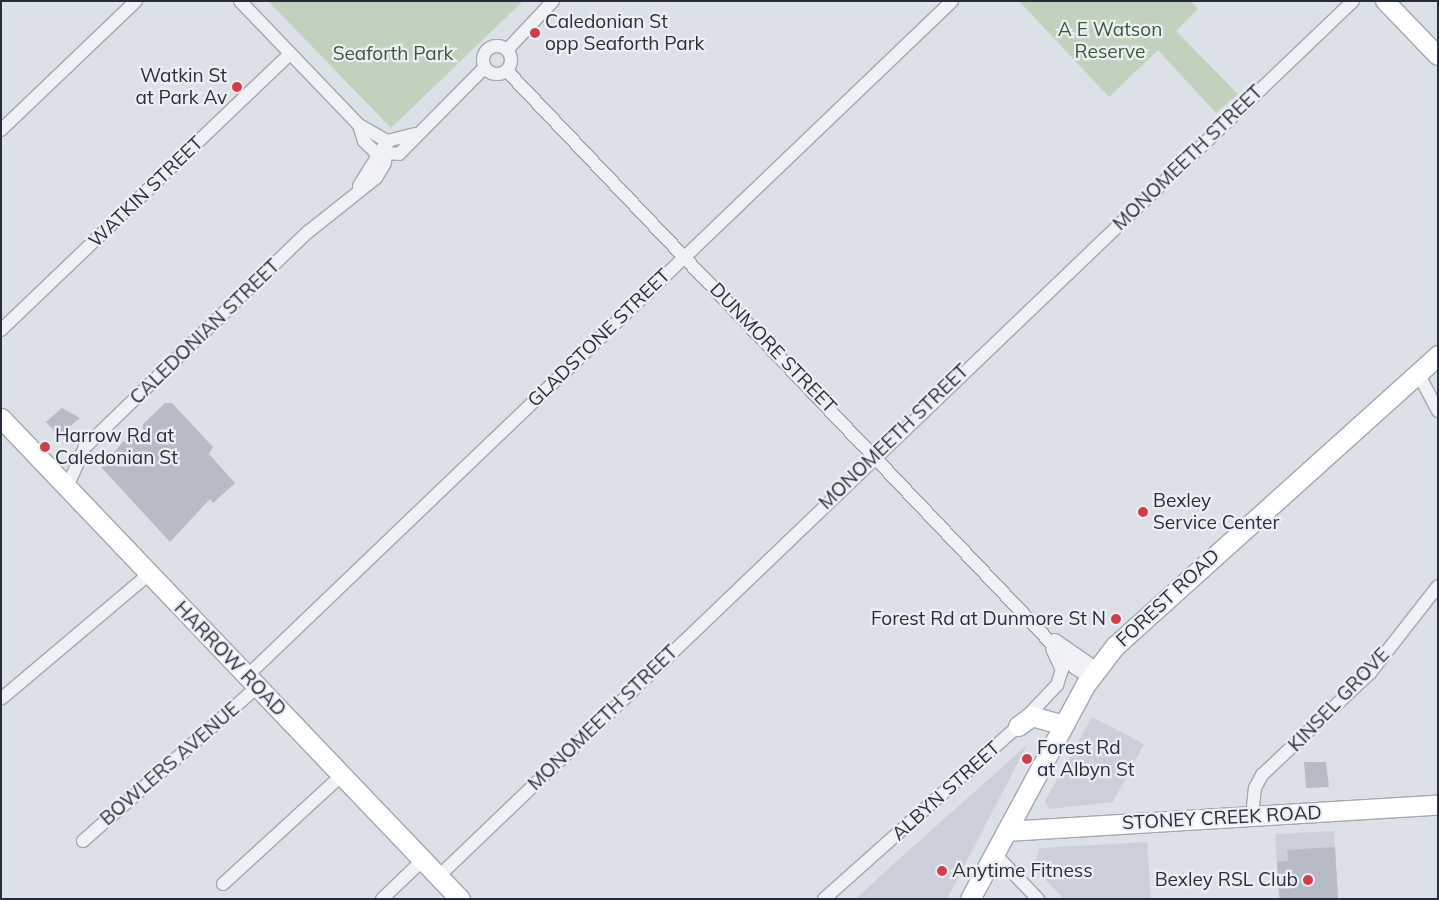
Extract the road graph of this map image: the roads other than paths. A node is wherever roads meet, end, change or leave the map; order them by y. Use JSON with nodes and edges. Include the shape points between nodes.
{"nodes":[{"id":1,"x":136,"y":1,"type":"edge"},
{"id":2,"x":240,"y":1,"type":"edge"},
{"id":3,"x":553,"y":1,"type":"edge"},
{"id":4,"x":952,"y":1,"type":"edge"},
{"id":5,"x":1353,"y":1,"type":"edge"},
{"id":6,"x":1385,"y":1,"type":"edge"},
{"id":7,"x":506,"y":50,"type":"junction"},
{"id":8,"x":290,"y":54,"type":"junction"},
{"id":9,"x":1438,"y":56,"type":"edge"},
{"id":10,"x":484,"y":68,"type":"junction"},
{"id":11,"x":507,"y":71,"type":"junction"},
{"id":12,"x":359,"y":125,"type":"junction"},
{"id":13,"x":1,"y":130,"type":"edge"},
{"id":14,"x":415,"y":134,"type":"junction"},
{"id":15,"x":387,"y":141,"type":"junction"},
{"id":16,"x":381,"y":155,"type":"junction"},
{"id":17,"x":685,"y":256,"type":"junction"},
{"id":18,"x":1,"y":330,"type":"edge"},
{"id":19,"x":1438,"y":356,"type":"edge"},
{"id":20,"x":1418,"y":373,"type":"junction"},
{"id":21,"x":1438,"y":411,"type":"edge"},
{"id":22,"x":1,"y":418,"type":"edge"},
{"id":23,"x":875,"y":455,"type":"junction"},
{"id":24,"x":66,"y":486,"type":"junction"},
{"id":25,"x":149,"y":574,"type":"junction"},
{"id":26,"x":1438,"y":586,"type":"edge"},
{"id":27,"x":1038,"y":626,"type":"junction"},
{"id":28,"x":1094,"y":674,"type":"junction"},
{"id":29,"x":1062,"y":678,"type":"joint"},
{"id":30,"x":252,"y":682,"type":"junction"},
{"id":31,"x":2,"y":698,"type":"edge"},
{"id":32,"x":1018,"y":726,"type":"junction"},
{"id":33,"x":1060,"y":732,"type":"junction"},
{"id":34,"x":341,"y":776,"type":"junction"},
{"id":35,"x":1438,"y":805,"type":"edge"},
{"id":36,"x":1252,"y":816,"type":"junction"},
{"id":37,"x":1007,"y":831,"type":"junction"},
{"id":38,"x":84,"y":841,"type":"dead end"},
{"id":39,"x":994,"y":853,"type":"junction"},
{"id":40,"x":423,"y":860,"type":"junction"},
{"id":41,"x":439,"y":876,"type":"junction"},
{"id":42,"x":223,"y":884,"type":"dead end"},
{"id":43,"x":382,"y":899,"type":"edge"},
{"id":44,"x":460,"y":899,"type":"edge"},
{"id":45,"x":824,"y":899,"type":"edge"},
{"id":46,"x":970,"y":899,"type":"edge"},
{"id":47,"x":1038,"y":899,"type":"edge"}],
"edges":[{"from":1,"to":13,"type":"street"},
{"from":2,"to":8,"type":"street"},
{"from":3,"to":7,"type":"street"},
{"from":4,"to":17,"type":"street","name":"GLADSTONE STREET"},
{"from":5,"to":23,"type":"street","name":"MONOMEETH STREET"},
{"from":6,"to":9,"type":"main road"},
{"from":7,"to":10,"type":"street","via":[[499,46],[487,49]]},
{"from":7,"to":11,"type":"street","via":[[511,62]]},
{"from":8,"to":12,"type":"street"},
{"from":8,"to":18,"type":"street","name":"WATKIN STREET"},
{"from":10,"to":11,"type":"street","via":[[495,75]]},
{"from":10,"to":14,"type":"street"},
{"from":11,"to":17,"type":"street","name":"DUNMORE STREET"},
{"from":12,"to":15,"type":"street"},
{"from":12,"to":16,"type":"street","via":[[364,141]]},
{"from":14,"to":15,"type":"street"},
{"from":14,"to":16,"type":"street","via":[[410,145]]},
{"from":15,"to":16,"type":"street","name":"CALEDONIAN STREET"},
{"from":16,"to":24,"type":"street","name":"CALEDONIAN STREET","via":[[376,178],[358,188],[85,447]]},
{"from":17,"to":23,"type":"street","name":"DUNMORE STREET"},
{"from":17,"to":30,"type":"street","name":"GLADSTONE STREET"},
{"from":19,"to":20,"type":"main road","name":"FOREST ROAD"},
{"from":20,"to":21,"type":"street"},
{"from":20,"to":28,"type":"main road","name":"FOREST ROAD","via":[[1148,613]]},
{"from":22,"to":24,"type":"main road","name":"HARROW ROAD"},
{"from":23,"to":27,"type":"street","name":"DUNMORE STREET"},
{"from":23,"to":41,"type":"street","name":"MONOMEETH STREET"},
{"from":24,"to":25,"type":"main road","name":"HARROW ROAD"},
{"from":25,"to":30,"type":"main road","name":"HARROW ROAD"},
{"from":25,"to":31,"type":"street"},
{"from":26,"to":36,"type":"street","name":"KINSEL GROVE","via":[[1370,674],[1262,775],[1254,788]]},
{"from":27,"to":28,"type":"street","name":"DUNMORE STREET"},
{"from":27,"to":29,"type":"street","name":"DUNMORE STREET","via":[[1059,662]]},
{"from":28,"to":33,"type":"main road","name":"FOREST ROAD"},
{"from":29,"to":32,"type":"street","name":"ALBYN STREET"},
{"from":30,"to":34,"type":"main road","name":"HARROW ROAD"},
{"from":30,"to":38,"type":"street","name":"BOWLERS AVENUE"},
{"from":32,"to":33,"type":"main road"},
{"from":32,"to":45,"type":"street","name":"ALBYN STREET"},
{"from":33,"to":37,"type":"main road","name":"FOREST ROAD"},
{"from":34,"to":40,"type":"main road","name":"HARROW ROAD"},
{"from":34,"to":42,"type":"street"},
{"from":35,"to":36,"type":"main road","name":"STONEY CREEK ROAD"},
{"from":36,"to":37,"type":"main road","name":"STONEY CREEK ROAD"},
{"from":37,"to":39,"type":"main road","name":"FOREST ROAD"},
{"from":39,"to":46,"type":"main road","name":"FOREST ROAD"},
{"from":39,"to":47,"type":"street"},
{"from":40,"to":41,"type":"main road","name":"HARROW ROAD"},
{"from":40,"to":43,"type":"street"},
{"from":41,"to":44,"type":"main road","name":"HARROW ROAD"}]}
